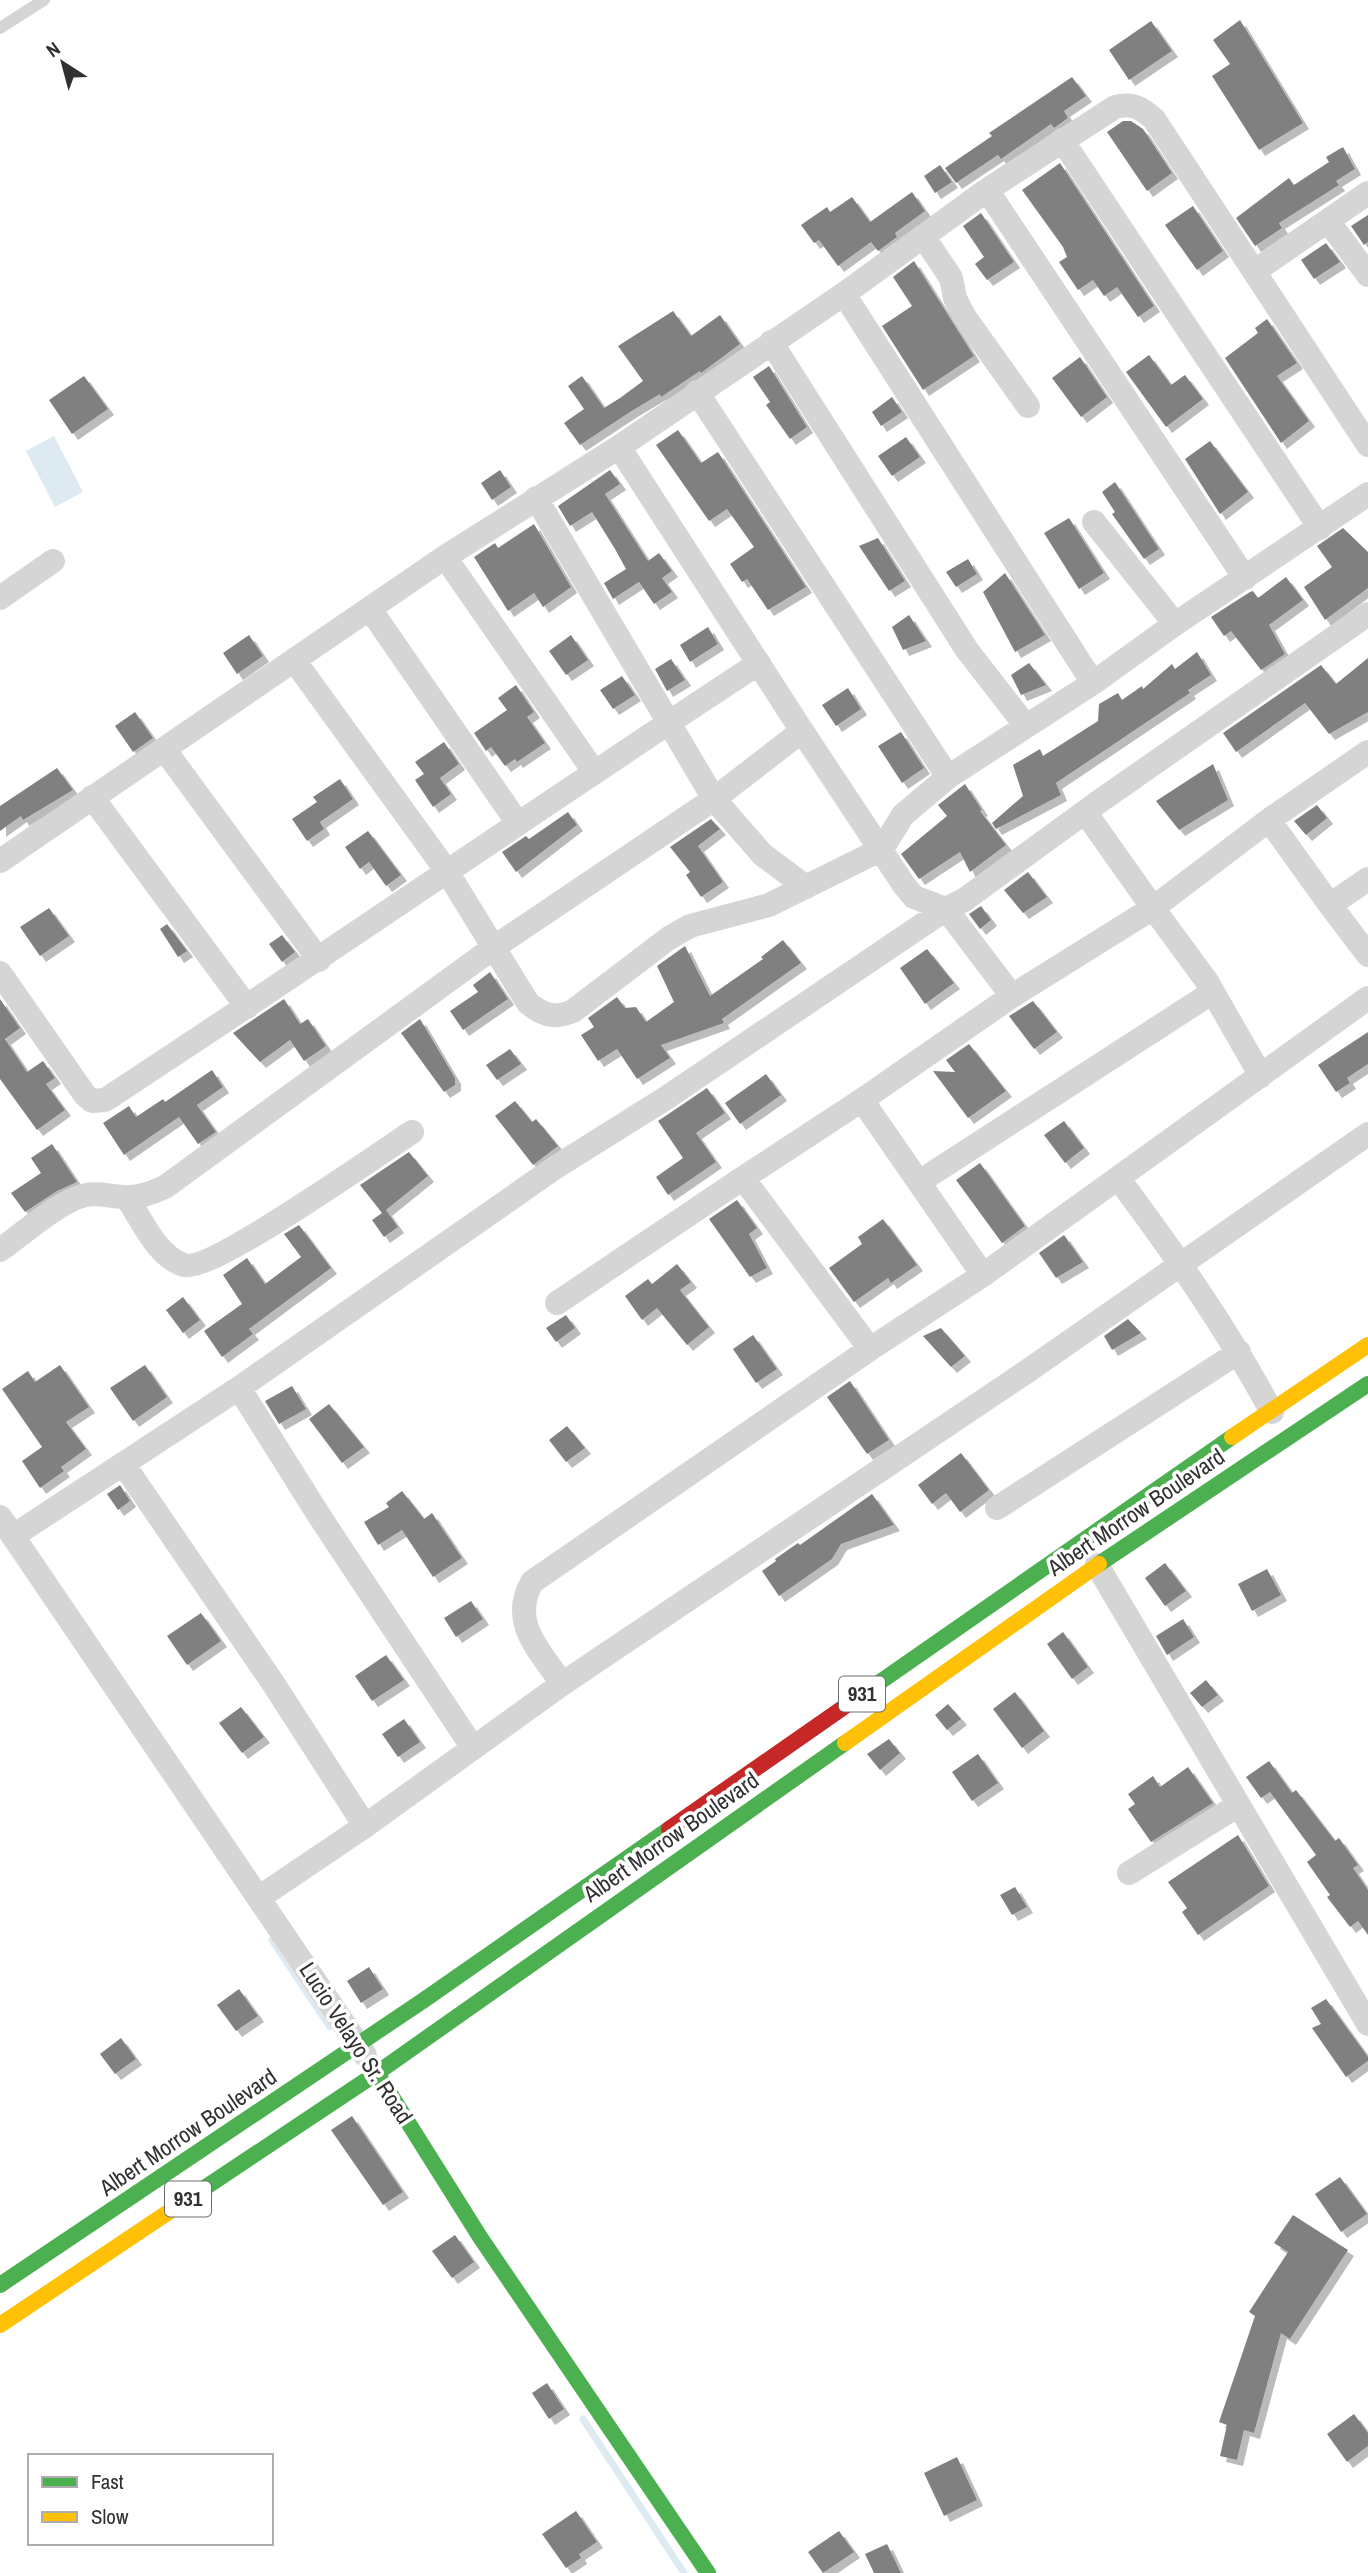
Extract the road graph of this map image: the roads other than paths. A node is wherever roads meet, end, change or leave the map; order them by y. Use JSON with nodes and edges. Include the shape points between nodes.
{"nodes":[{"id":1,"x":44,"y":0,"type":"edge"},
{"id":2,"x":0,"y":28,"type":"edge"},
{"id":3,"x":1062,"y":140,"type":"junction"},
{"id":4,"x":987,"y":190,"type":"junction"},
{"id":5,"x":1368,"y":193,"type":"edge"},
{"id":6,"x":1328,"y":222,"type":"junction"},
{"id":7,"x":923,"y":236,"type":"junction"},
{"id":8,"x":1255,"y":271,"type":"junction"},
{"id":9,"x":1368,"y":275,"type":"edge"},
{"id":10,"x":844,"y":294,"type":"junction"},
{"id":11,"x":771,"y":342,"type":"junction"},
{"id":12,"x":697,"y":392,"type":"junction"},
{"id":13,"x":1028,"y":406,"type":"dead end"},
{"id":14,"x":1368,"y":445,"type":"edge"},
{"id":15,"x":619,"y":447,"type":"junction"},
{"id":16,"x":1368,"y":494,"type":"edge"},
{"id":17,"x":536,"y":498,"type":"junction"},
{"id":18,"x":1094,"y":522,"type":"dead end"},
{"id":19,"x":1320,"y":528,"type":"junction"},
{"id":20,"x":445,"y":557,"type":"junction"},
{"id":21,"x":52,"y":561,"type":"dead end"},
{"id":22,"x":1245,"y":578,"type":"junction"},
{"id":23,"x":0,"y":598,"type":"edge"},
{"id":24,"x":370,"y":609,"type":"junction"},
{"id":25,"x":1368,"y":614,"type":"edge"},
{"id":26,"x":1175,"y":624,"type":"junction"},
{"id":27,"x":294,"y":660,"type":"junction"},
{"id":28,"x":759,"y":663,"type":"junction"},
{"id":29,"x":1093,"y":683,"type":"junction"},
{"id":30,"x":668,"y":723,"type":"junction"},
{"id":31,"x":1026,"y":726,"type":"junction"},
{"id":32,"x":802,"y":731,"type":"junction"},
{"id":33,"x":164,"y":749,"type":"junction"},
{"id":34,"x":1368,"y":752,"type":"edge"},
{"id":35,"x":593,"y":770,"type":"junction"},
{"id":36,"x":948,"y":776,"type":"junction"},
{"id":37,"x":92,"y":797,"type":"junction"},
{"id":38,"x":714,"y":799,"type":"junction"},
{"id":39,"x":1084,"y":812,"type":"junction"},
{"id":40,"x":1269,"y":820,"type":"junction"},
{"id":41,"x":517,"y":822,"type":"junction"},
{"id":42,"x":882,"y":849,"type":"junction"},
{"id":43,"x":0,"y":861,"type":"edge"},
{"id":44,"x":446,"y":870,"type":"junction"},
{"id":45,"x":1368,"y":879,"type":"edge"},
{"id":46,"x":806,"y":887,"type":"junction"},
{"id":47,"x":1330,"y":905,"type":"junction"},
{"id":48,"x":1153,"y":908,"type":"junction"},
{"id":49,"x":947,"y":909,"type":"junction"},
{"id":50,"x":493,"y":948,"type":"junction"},
{"id":51,"x":1368,"y":955,"type":"edge"},
{"id":52,"x":320,"y":960,"type":"junction"},
{"id":53,"x":0,"y":974,"type":"edge"},
{"id":54,"x":1213,"y":992,"type":"junction"},
{"id":55,"x":1012,"y":996,"type":"junction"},
{"id":56,"x":1368,"y":998,"type":"edge"},
{"id":57,"x":247,"y":1007,"type":"junction"},
{"id":58,"x":1261,"y":1076,"type":"junction"},
{"id":59,"x":862,"y":1100,"type":"junction"},
{"id":60,"x":412,"y":1132,"type":"dead end"},
{"id":61,"x":1368,"y":1134,"type":"edge"},
{"id":62,"x":743,"y":1178,"type":"junction"},
{"id":63,"x":1118,"y":1178,"type":"junction"},
{"id":64,"x":919,"y":1182,"type":"junction"},
{"id":65,"x":127,"y":1198,"type":"junction"},
{"id":66,"x":0,"y":1250,"type":"edge"},
{"id":67,"x":1181,"y":1262,"type":"junction"},
{"id":68,"x":983,"y":1275,"type":"junction"},
{"id":69,"x":557,"y":1303,"type":"dead end"},
{"id":70,"x":1368,"y":1345,"type":"edge"},
{"id":71,"x":870,"y":1349,"type":"junction"},
{"id":72,"x":1240,"y":1352,"type":"junction"},
{"id":73,"x":1368,"y":1384,"type":"edge"},
{"id":74,"x":239,"y":1388,"type":"junction"},
{"id":75,"x":1272,"y":1412,"type":"junction"},
{"id":76,"x":124,"y":1465,"type":"junction"},
{"id":77,"x":997,"y":1508,"type":"dead end"},
{"id":78,"x":7,"y":1526,"type":"edge"},
{"id":79,"x":1097,"y":1565,"type":"junction"},
{"id":80,"x":562,"y":1684,"type":"junction"},
{"id":81,"x":473,"y":1748,"type":"junction"},
{"id":82,"x":1237,"y":1806,"type":"junction"},
{"id":83,"x":365,"y":1826,"type":"junction"},
{"id":84,"x":1129,"y":1873,"type":"dead end"},
{"id":85,"x":260,"y":1897,"type":"junction"},
{"id":86,"x":1368,"y":2024,"type":"edge"},
{"id":87,"x":358,"y":2045,"type":"junction"},
{"id":88,"x":377,"y":2073,"type":"junction"},
{"id":89,"x":0,"y":2285,"type":"edge"},
{"id":90,"x":0,"y":2325,"type":"edge"},
{"id":91,"x":708,"y":2573,"type":"edge"}],
"edges":[{"from":1,"to":2,"type":"lane"},
{"from":3,"to":4,"type":"street"},
{"from":3,"to":8,"type":"street","via":[[1115,107],[1139,106],[1154,119]]},
{"from":3,"to":19,"type":"street"},
{"from":4,"to":7,"type":"street"},
{"from":4,"to":22,"type":"street"},
{"from":5,"to":6,"type":"street"},
{"from":6,"to":8,"type":"street"},
{"from":6,"to":9,"type":"street"},
{"from":7,"to":10,"type":"street"},
{"from":7,"to":13,"type":"street","via":[[951,278],[964,316]]},
{"from":8,"to":14,"type":"street"},
{"from":10,"to":11,"type":"street"},
{"from":10,"to":29,"type":"street"},
{"from":11,"to":12,"type":"street"},
{"from":11,"to":31,"type":"street","via":[[967,650]]},
{"from":12,"to":15,"type":"street"},
{"from":12,"to":36,"type":"street"},
{"from":15,"to":17,"type":"street"},
{"from":15,"to":28,"type":"street"},
{"from":16,"to":19,"type":"street"},
{"from":17,"to":20,"type":"street"},
{"from":17,"to":30,"type":"street"},
{"from":18,"to":26,"type":"street"},
{"from":19,"to":22,"type":"street"},
{"from":20,"to":24,"type":"street"},
{"from":20,"to":35,"type":"street"},
{"from":21,"to":23,"type":"street"},
{"from":22,"to":26,"type":"street"},
{"from":24,"to":27,"type":"street"},
{"from":24,"to":41,"type":"street"},
{"from":25,"to":39,"type":"street"},
{"from":26,"to":29,"type":"street"},
{"from":27,"to":33,"type":"street"},
{"from":27,"to":44,"type":"street"},
{"from":28,"to":30,"type":"street"},
{"from":28,"to":32,"type":"street"},
{"from":29,"to":31,"type":"street"},
{"from":30,"to":35,"type":"street"},
{"from":30,"to":38,"type":"street"},
{"from":31,"to":36,"type":"street"},
{"from":32,"to":38,"type":"street"},
{"from":32,"to":42,"type":"street"},
{"from":33,"to":37,"type":"street"},
{"from":33,"to":52,"type":"street"},
{"from":34,"to":40,"type":"street"},
{"from":35,"to":41,"type":"street"},
{"from":36,"to":42,"type":"street","via":[[903,815]]},
{"from":37,"to":43,"type":"street"},
{"from":37,"to":57,"type":"street"},
{"from":38,"to":46,"type":"street","via":[[763,855]]},
{"from":38,"to":50,"type":"street"},
{"from":39,"to":48,"type":"street"},
{"from":39,"to":49,"type":"street"},
{"from":40,"to":47,"type":"street"},
{"from":40,"to":48,"type":"street"},
{"from":41,"to":44,"type":"street"},
{"from":42,"to":46,"type":"street"},
{"from":42,"to":49,"type":"street","via":[[914,897]]},
{"from":44,"to":50,"type":"street"},
{"from":44,"to":52,"type":"street"},
{"from":45,"to":47,"type":"street"},
{"from":46,"to":50,"type":"street","via":[[769,905],[690,926],[559,1017],[528,1003]]},
{"from":47,"to":51,"type":"street"},
{"from":48,"to":54,"type":"street"},
{"from":48,"to":55,"type":"street"},
{"from":49,"to":55,"type":"street"},
{"from":49,"to":74,"type":"street","via":[[556,1167]]},
{"from":50,"to":65,"type":"street","via":[[165,1186],[145,1196]]},
{"from":52,"to":57,"type":"street"},
{"from":53,"to":57,"type":"street","via":[[92,1101],[105,1100]]},
{"from":54,"to":58,"type":"street"},
{"from":54,"to":64,"type":"street"},
{"from":55,"to":59,"type":"street"},
{"from":56,"to":58,"type":"street"},
{"from":58,"to":63,"type":"street"},
{"from":59,"to":62,"type":"street"},
{"from":59,"to":64,"type":"street"},
{"from":60,"to":65,"type":"street","via":[[204,1264],[188,1267],[174,1261]]},
{"from":61,"to":67,"type":"street"},
{"from":62,"to":69,"type":"street"},
{"from":62,"to":71,"type":"street"},
{"from":63,"to":67,"type":"street"},
{"from":63,"to":68,"type":"street"},
{"from":64,"to":68,"type":"street"},
{"from":65,"to":66,"type":"street","via":[[84,1195]]},
{"from":67,"to":72,"type":"street"},
{"from":67,"to":80,"type":"street","via":[[1029,1370]]},
{"from":68,"to":71,"type":"street"},
{"from":70,"to":75,"type":"main road","name":"Albert Morrow Boulevard","number":"931"},
{"from":71,"to":80,"type":"street","via":[[532,1582],[524,1597],[523,1619]]},
{"from":72,"to":75,"type":"street"},
{"from":72,"to":77,"type":"street"},
{"from":73,"to":79,"type":"main road","name":"Albert Morrow Boulevard","number":"931"},
{"from":74,"to":76,"type":"street"},
{"from":74,"to":81,"type":"street"},
{"from":75,"to":87,"type":"main road","name":"Albert Morrow Boulevard","number":"931"},
{"from":76,"to":78,"type":"street"},
{"from":76,"to":83,"type":"street"},
{"from":78,"to":85,"type":"street","name":"Lucio Velayo Sr. Road"},
{"from":79,"to":82,"type":"street"},
{"from":79,"to":88,"type":"main road","name":"Albert Morrow Boulevard","number":"931"},
{"from":80,"to":81,"type":"street"},
{"from":81,"to":83,"type":"street"},
{"from":82,"to":84,"type":"street"},
{"from":82,"to":86,"type":"street"},
{"from":83,"to":85,"type":"street"},
{"from":85,"to":87,"type":"street","name":"Lucio Velayo Sr. Road"},
{"from":87,"to":88,"type":"street","name":"Lucio Velayo Sr. Road"},
{"from":87,"to":89,"type":"main road","name":"Albert Morrow Boulevard","number":"931"},
{"from":88,"to":90,"type":"main road","name":"Albert Morrow Boulevard","number":"931"},
{"from":88,"to":91,"type":"main road","name":"Lucio Velayo Sr. Road","via":[[480,2237]]}]}
